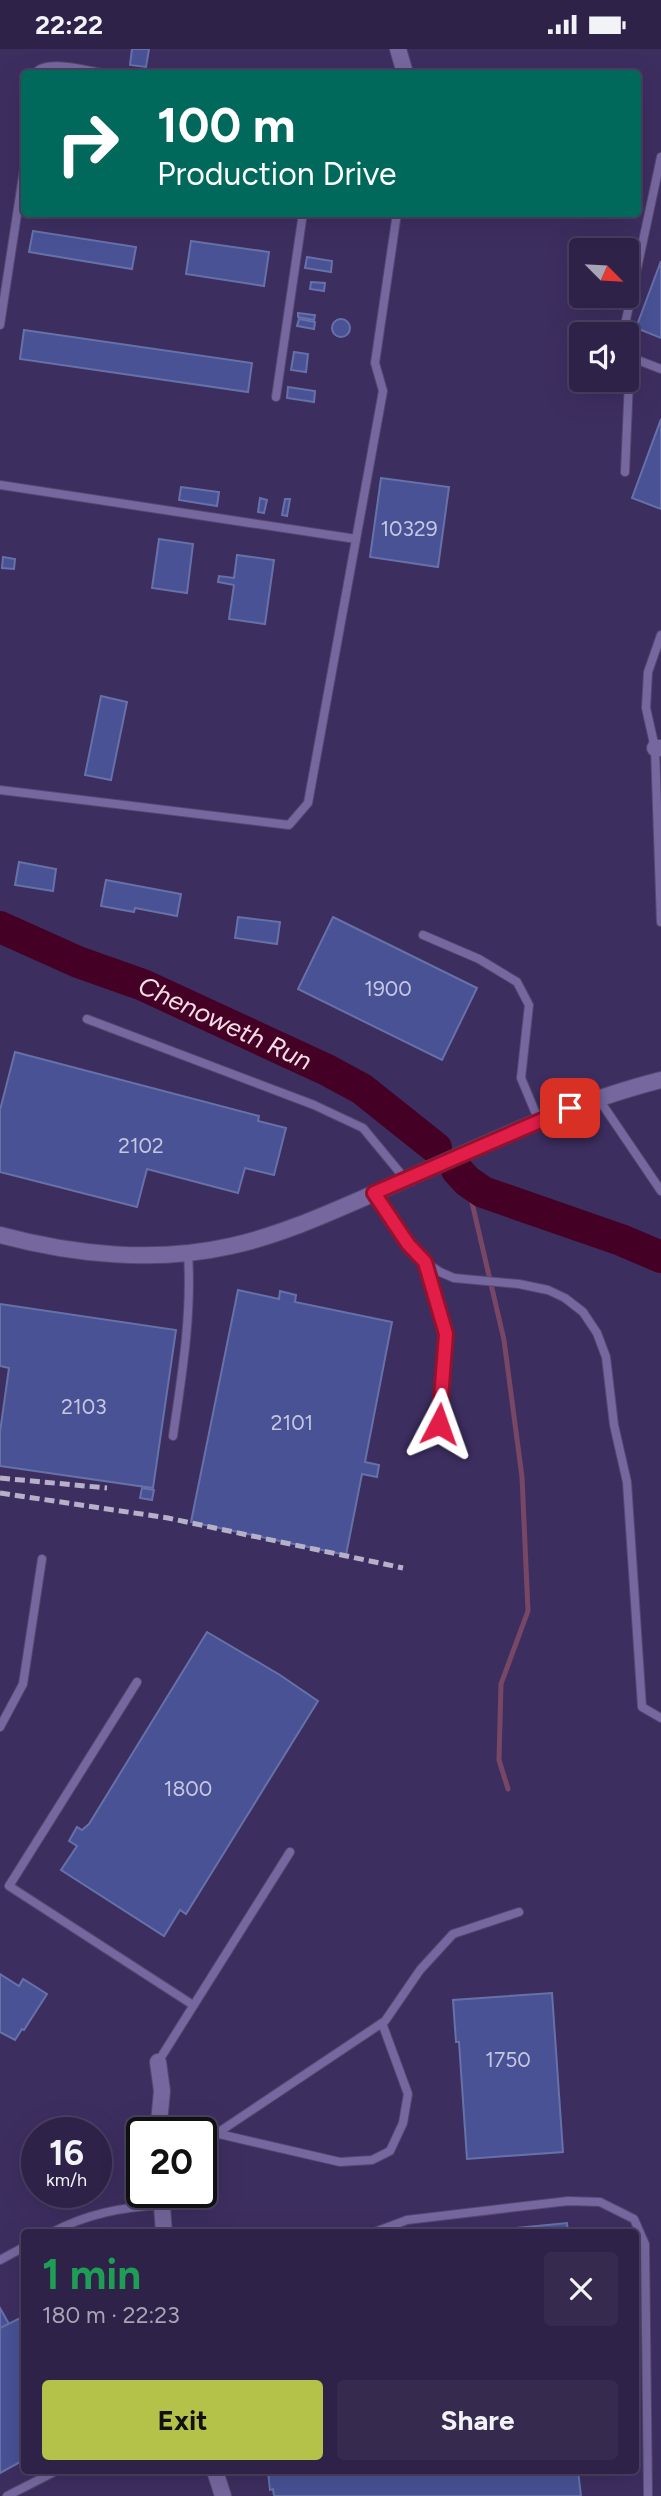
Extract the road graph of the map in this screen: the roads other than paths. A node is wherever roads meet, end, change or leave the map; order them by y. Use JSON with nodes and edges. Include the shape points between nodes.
{"nodes":[{"id":1,"x":398,"y":49,"type":"edge"},
{"id":2,"x":38,"y":70,"type":"edge"},
{"id":3,"x":83,"y":70,"type":"edge"},
{"id":4,"x":404,"y":70,"type":"edge"},
{"id":5,"x":661,"y":157,"type":"edge"},
{"id":6,"x":21,"y":188,"type":"edge"},
{"id":7,"x":302,"y":217,"type":"edge"},
{"id":8,"x":396,"y":217,"type":"edge"},
{"id":9,"x":626,"y":322,"type":"edge"},
{"id":10,"x":0,"y":325,"type":"edge"},
{"id":11,"x":639,"y":358,"type":"edge"},
{"id":12,"x":661,"y":369,"type":"edge"},
{"id":13,"x":627,"y":392,"type":"edge"},
{"id":14,"x":276,"y":397,"type":"dead end"},
{"id":15,"x":625,"y":473,"type":"dead end"},
{"id":16,"x":0,"y":485,"type":"edge"},
{"id":17,"x":356,"y":539,"type":"junction"},
{"id":18,"x":661,"y":635,"type":"edge"},
{"id":19,"x":658,"y":748,"type":"edge"},
{"id":20,"x":0,"y":790,"type":"edge"},
{"id":21,"x":661,"y":922,"type":"edge"},
{"id":22,"x":423,"y":935,"type":"dead end"},
{"id":23,"x":87,"y":1019,"type":"dead end"},
{"id":24,"x":661,"y":1080,"type":"edge"},
{"id":25,"x":598,"y":1098,"type":"junction"},
{"id":26,"x":539,"y":1121,"type":"junction"},
{"id":27,"x":405,"y":1179,"type":"junction"},
{"id":28,"x":661,"y":1191,"type":"edge"},
{"id":29,"x":374,"y":1193,"type":"junction"},
{"id":30,"x":0,"y":1235,"type":"edge"},
{"id":31,"x":188,"y":1253,"type":"junction"},
{"id":32,"x":425,"y":1262,"type":"junction"},
{"id":33,"x":439,"y":1424,"type":"dead end"},
{"id":34,"x":173,"y":1436,"type":"dead end"},
{"id":35,"x":42,"y":1559,"type":"dead end"},
{"id":36,"x":137,"y":1682,"type":"dead end"},
{"id":37,"x":4,"y":1710,"type":"edge"},
{"id":38,"x":661,"y":1719,"type":"edge"},
{"id":39,"x":0,"y":1727,"type":"edge"},
{"id":40,"x":290,"y":1852,"type":"dead end"},
{"id":41,"x":519,"y":1912,"type":"dead end"},
{"id":42,"x":193,"y":2005,"type":"junction"},
{"id":43,"x":382,"y":2023,"type":"junction"},
{"id":44,"x":158,"y":2062,"type":"joint"},
{"id":45,"x":160,"y":2117,"type":"edge"},
{"id":46,"x":219,"y":2134,"type":"joint"},
{"id":47,"x":126,"y":2206,"type":"edge"},
{"id":48,"x":163,"y":2208,"type":"edge"},
{"id":49,"x":59,"y":2229,"type":"edge"},
{"id":50,"x":164,"y":2229,"type":"edge"},
{"id":51,"x":383,"y":2229,"type":"edge"},
{"id":52,"x":638,"y":2229,"type":"edge"},
{"id":53,"x":639,"y":2230,"type":"edge"},
{"id":54,"x":21,"y":2249,"type":"edge"},
{"id":55,"x":0,"y":2260,"type":"edge"},
{"id":56,"x":50,"y":2474,"type":"edge"},
{"id":57,"x":216,"y":2474,"type":"edge"},
{"id":58,"x":7,"y":2496,"type":"edge"},
{"id":59,"x":223,"y":2496,"type":"edge"},
{"id":60,"x":648,"y":2496,"type":"edge"}],
"edges":[{"from":1,"to":4,"type":"street"},
{"from":2,"to":3,"type":"lane","via":[[49,65]]},
{"from":5,"to":9,"type":"lane"},
{"from":6,"to":10,"type":"lane"},
{"from":7,"to":14,"type":"lane"},
{"from":8,"to":17,"type":"lane","via":[[375,363],[383,391]]},
{"from":11,"to":12,"type":"lane"},
{"from":13,"to":15,"type":"lane"},
{"from":16,"to":17,"type":"lane"},
{"from":17,"to":20,"type":"lane","via":[[307,803],[289,825]]},
{"from":18,"to":19,"type":"lane","via":[[648,672],[646,708]]},
{"from":19,"to":21,"type":"lane"},
{"from":22,"to":26,"type":"lane","via":[[480,959],[517,982],[529,1005],[521,1078]]},
{"from":23,"to":27,"type":"lane","via":[[363,1128]]},
{"from":24,"to":25,"type":"street"},
{"from":25,"to":26,"type":"street"},
{"from":25,"to":28,"type":"lane"},
{"from":26,"to":27,"type":"street"},
{"from":27,"to":29,"type":"street"},
{"from":29,"to":31,"type":"street","via":[[259,1239]]},
{"from":29,"to":32,"type":"lane"},
{"from":30,"to":31,"type":"street","via":[[85,1252]]},
{"from":31,"to":34,"type":"lane","via":[[187,1337]]},
{"from":32,"to":33,"type":"lane","via":[[446,1334]]},
{"from":32,"to":38,"type":"lane","via":[[454,1278],[548,1290],[583,1313],[597,1333],[606,1357],[627,1482],[642,1707]]},
{"from":35,"to":37,"type":"lane","via":[[23,1684]]},
{"from":36,"to":42,"type":"lane","via":[[9,1886]]},
{"from":37,"to":39,"type":"lane"},
{"from":40,"to":42,"type":"lane"},
{"from":41,"to":43,"type":"lane","via":[[453,1934]]},
{"from":42,"to":44,"type":"lane"},
{"from":43,"to":46,"type":"lane"},
{"from":43,"to":46,"type":"lane","via":[[408,2094],[403,2123],[390,2151],[372,2160],[340,2162]]},
{"from":44,"to":45,"type":"street"},
{"from":47,"to":49,"type":"lane"},
{"from":48,"to":50,"type":"street"},
{"from":51,"to":52,"type":"lane","via":[[407,2220],[568,2201],[600,2202],[634,2219]]},
{"from":53,"to":60,"type":"lane","via":[[645,2244]]},
{"from":54,"to":55,"type":"lane"},
{"from":56,"to":58,"type":"lane"},
{"from":57,"to":59,"type":"street"}]}
